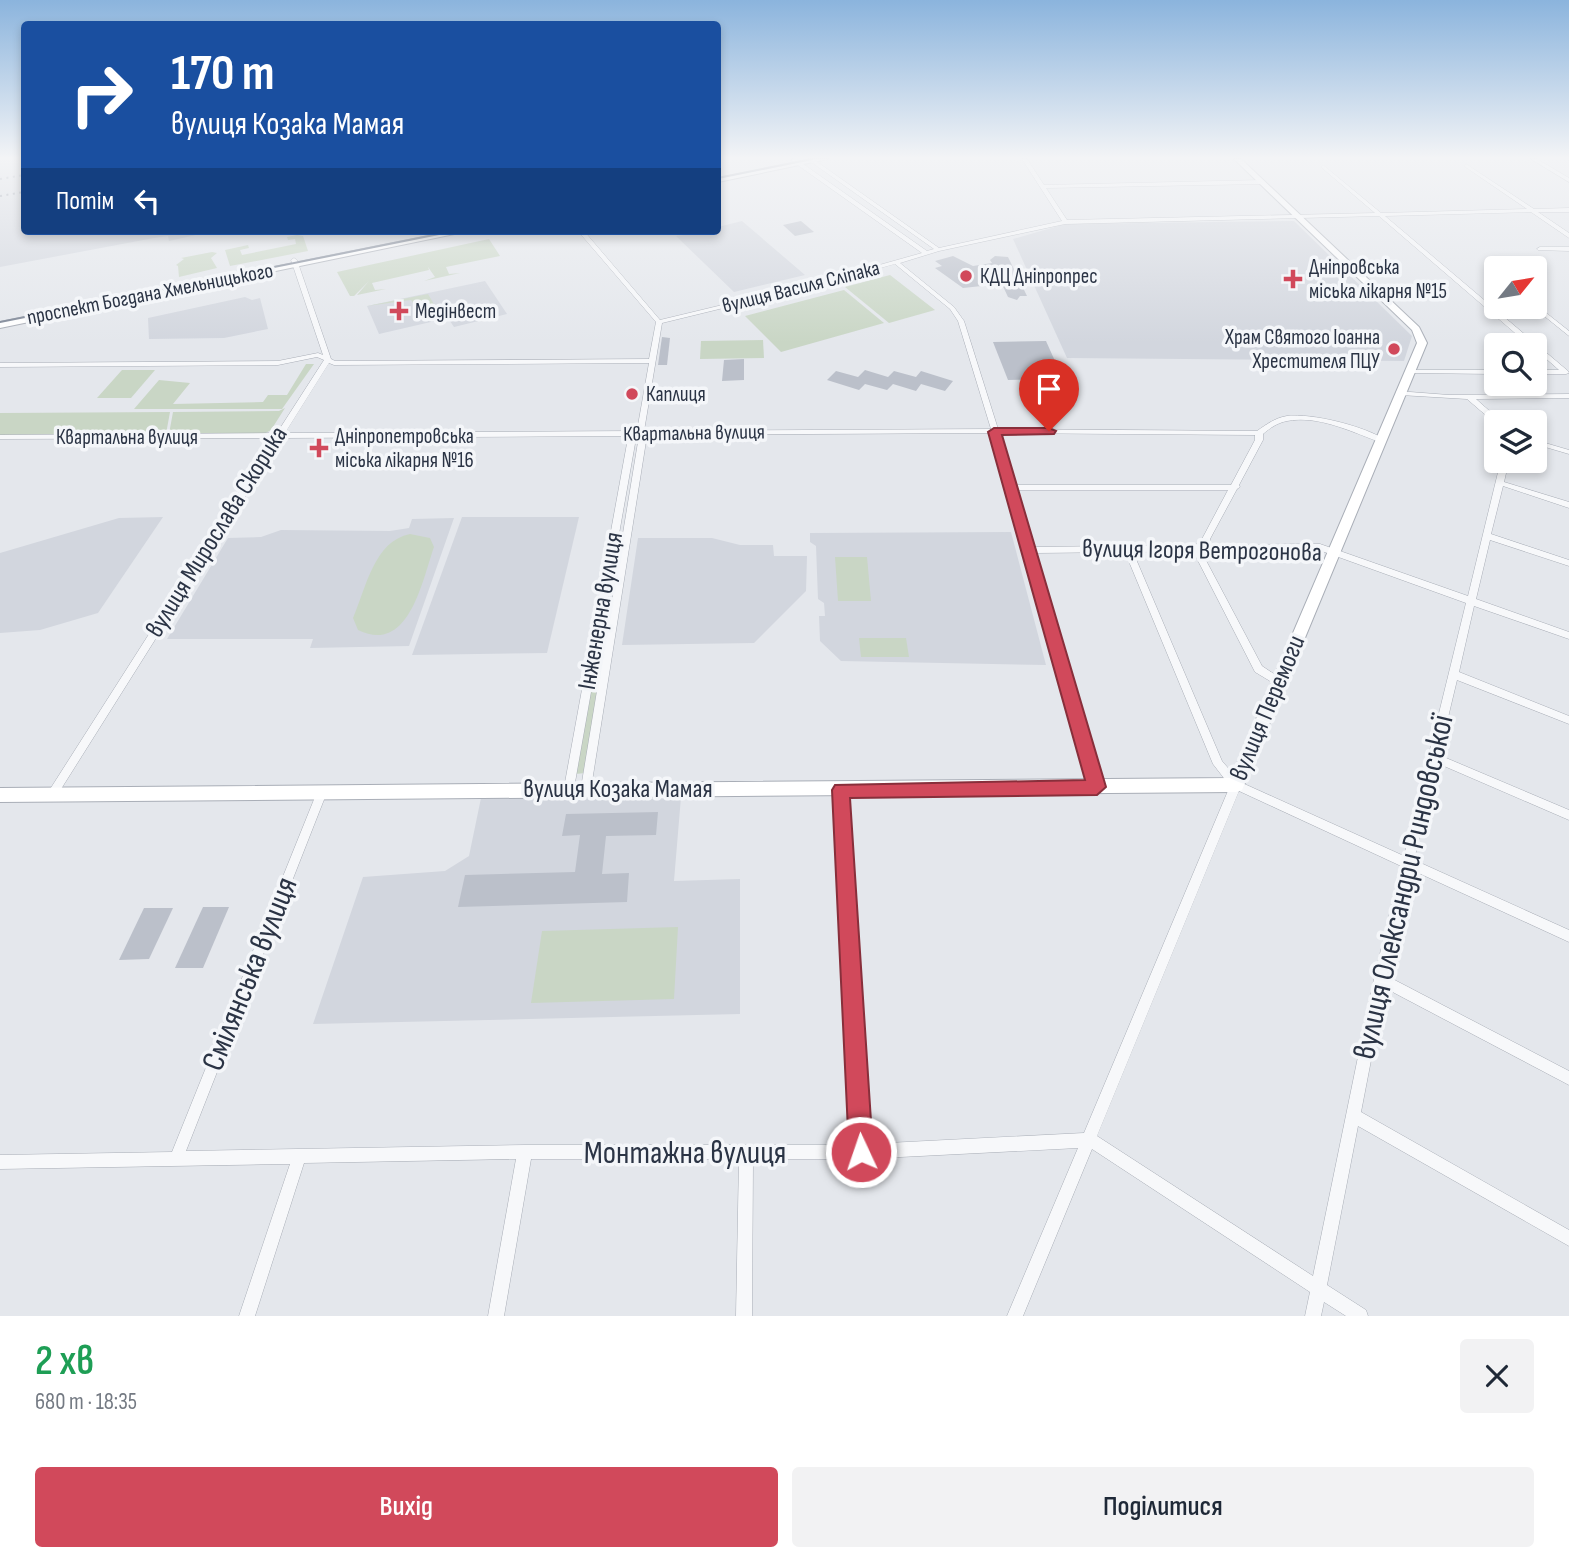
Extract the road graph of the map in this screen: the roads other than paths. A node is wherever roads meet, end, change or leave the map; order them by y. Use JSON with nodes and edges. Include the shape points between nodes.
{"nodes":[{"id":1,"x":880,"y":220,"type":"edge"},
{"id":2,"x":896,"y":220,"type":"edge"},
{"id":3,"x":1127,"y":220,"type":"edge"},
{"id":4,"x":1303,"y":220,"type":"edge"},
{"id":5,"x":1386,"y":220,"type":"edge"},
{"id":6,"x":1546,"y":220,"type":"edge"},
{"id":7,"x":1065,"y":222,"type":"joint"},
{"id":8,"x":418,"y":235,"type":"edge"},
{"id":9,"x":443,"y":235,"type":"edge"},
{"id":10,"x":584,"y":235,"type":"edge"},
{"id":11,"x":1569,"y":236,"type":"edge"},
{"id":12,"x":1569,"y":248,"type":"edge"},
{"id":13,"x":1540,"y":249,"type":"dead end"},
{"id":14,"x":938,"y":250,"type":"junction"},
{"id":15,"x":926,"y":253,"type":"junction"},
{"id":16,"x":295,"y":262,"type":"junction"},
{"id":17,"x":897,"y":263,"type":"junction"},
{"id":18,"x":36,"y":314,"type":"junction"},
{"id":19,"x":1547,"y":316,"type":"edge"},
{"id":20,"x":0,"y":318,"type":"edge"},
{"id":21,"x":659,"y":322,"type":"junction"},
{"id":22,"x":0,"y":325,"type":"edge"},
{"id":23,"x":1520,"y":333,"type":"edge"},
{"id":24,"x":1569,"y":334,"type":"edge"},
{"id":25,"x":1547,"y":356,"type":"edge"},
{"id":26,"x":328,"y":359,"type":"junction"},
{"id":27,"x":652,"y":361,"type":"junction"},
{"id":28,"x":0,"y":365,"type":"edge"},
{"id":29,"x":1410,"y":372,"type":"junction"},
{"id":30,"x":1484,"y":372,"type":"edge"},
{"id":31,"x":1547,"y":372,"type":"edge"},
{"id":32,"x":1567,"y":372,"type":"edge"},
{"id":33,"x":1400,"y":393,"type":"junction"},
{"id":34,"x":1569,"y":396,"type":"edge"},
{"id":35,"x":1469,"y":397,"type":"junction"},
{"id":36,"x":1484,"y":410,"type":"edge"},
{"id":37,"x":994,"y":432,"type":"junction"},
{"id":38,"x":1259,"y":433,"type":"junction"},
{"id":39,"x":628,"y":434,"type":"junction"},
{"id":40,"x":642,"y":434,"type":"junction"},
{"id":41,"x":278,"y":436,"type":"junction"},
{"id":42,"x":0,"y":437,"type":"edge"},
{"id":43,"x":1380,"y":439,"type":"junction"},
{"id":44,"x":1547,"y":446,"type":"edge"},
{"id":45,"x":1569,"y":452,"type":"edge"},
{"id":46,"x":1502,"y":473,"type":"edge"},
{"id":47,"x":1500,"y":483,"type":"junction"},
{"id":48,"x":1236,"y":487,"type":"junction"},
{"id":49,"x":1012,"y":488,"type":"junction"},
{"id":50,"x":1569,"y":505,"type":"edge"},
{"id":51,"x":1487,"y":536,"type":"junction"},
{"id":52,"x":1201,"y":547,"type":"junction"},
{"id":53,"x":1128,"y":549,"type":"junction"},
{"id":54,"x":1031,"y":550,"type":"junction"},
{"id":55,"x":1333,"y":552,"type":"junction"},
{"id":56,"x":1569,"y":563,"type":"edge"},
{"id":57,"x":1470,"y":601,"type":"junction"},
{"id":58,"x":1569,"y":636,"type":"edge"},
{"id":59,"x":1453,"y":674,"type":"junction"},
{"id":60,"x":1280,"y":683,"type":"junction"},
{"id":61,"x":1569,"y":720,"type":"edge"},
{"id":62,"x":1434,"y":757,"type":"junction"},
{"id":63,"x":1236,"y":785,"type":"junction"},
{"id":64,"x":1097,"y":787,"type":"junction"},
{"id":65,"x":569,"y":788,"type":"junction"},
{"id":66,"x":586,"y":788,"type":"junction"},
{"id":67,"x":841,"y":790,"type":"junction"},
{"id":68,"x":322,"y":792,"type":"junction"},
{"id":69,"x":52,"y":794,"type":"junction"},
{"id":70,"x":0,"y":795,"type":"edge"},
{"id":71,"x":1569,"y":815,"type":"edge"},
{"id":72,"x":1409,"y":861,"type":"junction"},
{"id":73,"x":1569,"y":936,"type":"edge"},
{"id":74,"x":1380,"y":979,"type":"junction"},
{"id":75,"x":1569,"y":1078,"type":"edge"},
{"id":76,"x":1353,"y":1115,"type":"junction"},
{"id":77,"x":1091,"y":1140,"type":"junction"},
{"id":78,"x":525,"y":1152,"type":"junction"},
{"id":79,"x":861,"y":1152,"type":"junction"},
{"id":80,"x":746,"y":1154,"type":"junction"},
{"id":81,"x":177,"y":1157,"type":"junction"},
{"id":82,"x":299,"y":1157,"type":"junction"},
{"id":83,"x":0,"y":1162,"type":"edge"},
{"id":84,"x":1569,"y":1238,"type":"edge"},
{"id":85,"x":1319,"y":1290,"type":"junction"},
{"id":86,"x":247,"y":1316,"type":"edge"},
{"id":87,"x":496,"y":1316,"type":"edge"},
{"id":88,"x":744,"y":1316,"type":"edge"},
{"id":89,"x":1015,"y":1316,"type":"edge"},
{"id":90,"x":1313,"y":1316,"type":"edge"},
{"id":91,"x":1360,"y":1316,"type":"edge"}],
"edges":[{"from":1,"to":15,"type":"street"},
{"from":2,"to":14,"type":"street"},
{"from":3,"to":7,"type":"street","name":"вулиця Василя Сліпака"},
{"from":4,"to":29,"type":"street","name":"вулиця Перемоги","via":[[1422,336]]},
{"from":5,"to":23,"type":"street"},
{"from":6,"to":11,"type":"street"},
{"from":7,"to":14,"type":"street","name":"вулиця Василя Сліпака"},
{"from":8,"to":16,"type":"street","name":"проспект Богдана Хмельницького"},
{"from":9,"to":16,"type":"street","name":"проспект Богдана Хмельницького"},
{"from":10,"to":21,"type":"street"},
{"from":12,"to":13,"type":"street"},
{"from":14,"to":15,"type":"street","name":"вулиця Василя Сліпака"},
{"from":15,"to":17,"type":"street","name":"вулиця Василя Сліпака"},
{"from":16,"to":18,"type":"street","name":"проспект Богдана Хмельницького"},
{"from":16,"to":26,"type":"street"},
{"from":17,"to":21,"type":"street","name":"вулиця Василя Сліпака"},
{"from":17,"to":37,"type":"street","via":[[956,313]]},
{"from":18,"to":20,"type":"street","name":"проспект Богдана Хмельницького"},
{"from":18,"to":22,"type":"street","name":"проспект Богдана Хмельницького"},
{"from":19,"to":24,"type":"street"},
{"from":21,"to":27,"type":"street","name":"Інженерна вулиця"},
{"from":25,"to":32,"type":"street"},
{"from":26,"to":27,"type":"street","via":[[334,363]]},
{"from":26,"to":28,"type":"street","via":[[318,355],[278,363]]},
{"from":26,"to":41,"type":"street","name":"вулиця Мирослава Скорика"},
{"from":27,"to":40,"type":"street","name":"Інженерна вулиця"},
{"from":29,"to":30,"type":"street"},
{"from":29,"to":33,"type":"street","name":"вулиця Перемоги"},
{"from":31,"to":32,"type":"street"},
{"from":33,"to":35,"type":"street"},
{"from":33,"to":43,"type":"street","name":"вулиця Перемоги"},
{"from":34,"to":35,"type":"street"},
{"from":35,"to":36,"type":"street"},
{"from":37,"to":38,"type":"street","name":"Квартальна вулиця"},
{"from":37,"to":40,"type":"street","name":"Квартальна вулиця"},
{"from":37,"to":49,"type":"street"},
{"from":38,"to":43,"type":"street","name":"Квартальна вулиця","via":[[1285,419],[1303,419],[1331,422]]},
{"from":38,"to":48,"type":"street"},
{"from":39,"to":40,"type":"street","name":"Квартальна вулиця"},
{"from":39,"to":41,"type":"street","name":"Квартальна вулиця"},
{"from":39,"to":65,"type":"street","name":"Інженерна вулиця","via":[[632,438]]},
{"from":40,"to":66,"type":"street","name":"Інженерна вулиця"},
{"from":41,"to":42,"type":"street","name":"Квартальна вулиця"},
{"from":41,"to":69,"type":"street","name":"вулиця Мирослава Скорика"},
{"from":43,"to":55,"type":"street","name":"вулиця Перемоги"},
{"from":44,"to":45,"type":"street"},
{"from":46,"to":47,"type":"street","name":"вулиця Олександри Риндовської"},
{"from":47,"to":50,"type":"street"},
{"from":47,"to":51,"type":"street","name":"вулиця Олександри Риндовської"},
{"from":48,"to":49,"type":"street"},
{"from":48,"to":52,"type":"street"},
{"from":49,"to":54,"type":"street"},
{"from":51,"to":56,"type":"street"},
{"from":51,"to":57,"type":"street","name":"вулиця Олександри Риндовської"},
{"from":52,"to":53,"type":"street","name":"вулиця Ігоря Ветрогонова"},
{"from":52,"to":55,"type":"street","name":"вулиця Ігоря Ветрогонова","via":[[1320,547]]},
{"from":52,"to":60,"type":"street","via":[[1258,669]]},
{"from":53,"to":54,"type":"street","name":"вулиця Ігоря Ветрогонова"},
{"from":53,"to":63,"type":"street","via":[[1218,764]]},
{"from":54,"to":64,"type":"street"},
{"from":55,"to":57,"type":"street","name":"вулиця Ігоря Ветрогонова"},
{"from":55,"to":60,"type":"street","name":"вулиця Перемоги"},
{"from":57,"to":58,"type":"street","name":"вулиця Ігоря Ветрогонова"},
{"from":57,"to":59,"type":"street","name":"вулиця Олександри Риндовської"},
{"from":59,"to":61,"type":"street"},
{"from":59,"to":62,"type":"street","name":"вулиця Олександри Риндовської"},
{"from":60,"to":63,"type":"street","name":"вулиця Перемоги"},
{"from":62,"to":71,"type":"street"},
{"from":62,"to":72,"type":"street","name":"вулиця Олександри Риндовської"},
{"from":63,"to":64,"type":"street","name":"вулиця Козака Мамая"},
{"from":63,"to":72,"type":"street"},
{"from":63,"to":77,"type":"street","name":"вулиця Перемоги"},
{"from":64,"to":67,"type":"street","name":"вулиця Козака Мамая"},
{"from":65,"to":66,"type":"street","name":"вулиця Козака Мамая"},
{"from":65,"to":68,"type":"street","name":"вулиця Козака Мамая"},
{"from":66,"to":67,"type":"street","name":"вулиця Козака Мамая"},
{"from":67,"to":79,"type":"street"},
{"from":68,"to":69,"type":"street","name":"вулиця Козака Мамая"},
{"from":68,"to":81,"type":"street","name":"Смілянська вулиця"},
{"from":69,"to":70,"type":"street","name":"вулиця Козака Мамая"},
{"from":72,"to":73,"type":"street"},
{"from":72,"to":74,"type":"street","name":"вулиця Олександри Риндовської"},
{"from":74,"to":75,"type":"street"},
{"from":74,"to":76,"type":"street","name":"вулиця Олександри Риндовської"},
{"from":76,"to":84,"type":"street"},
{"from":76,"to":85,"type":"street","name":"вулиця Олександри Риндовської"},
{"from":77,"to":79,"type":"street","name":"Монтажна вулиця"},
{"from":77,"to":85,"type":"street"},
{"from":77,"to":89,"type":"street","name":"вулиця Перемоги"},
{"from":78,"to":80,"type":"street","name":"Монтажна вулиця"},
{"from":78,"to":82,"type":"street","name":"Монтажна вулиця"},
{"from":78,"to":87,"type":"street"},
{"from":79,"to":80,"type":"street","name":"Монтажна вулиця"},
{"from":80,"to":88,"type":"street"},
{"from":81,"to":82,"type":"street","name":"Монтажна вулиця"},
{"from":81,"to":83,"type":"street","name":"Монтажна вулиця"},
{"from":82,"to":86,"type":"street"},
{"from":85,"to":90,"type":"street","name":"вулиця Олександри Риндовської"},
{"from":85,"to":91,"type":"street"}]}
